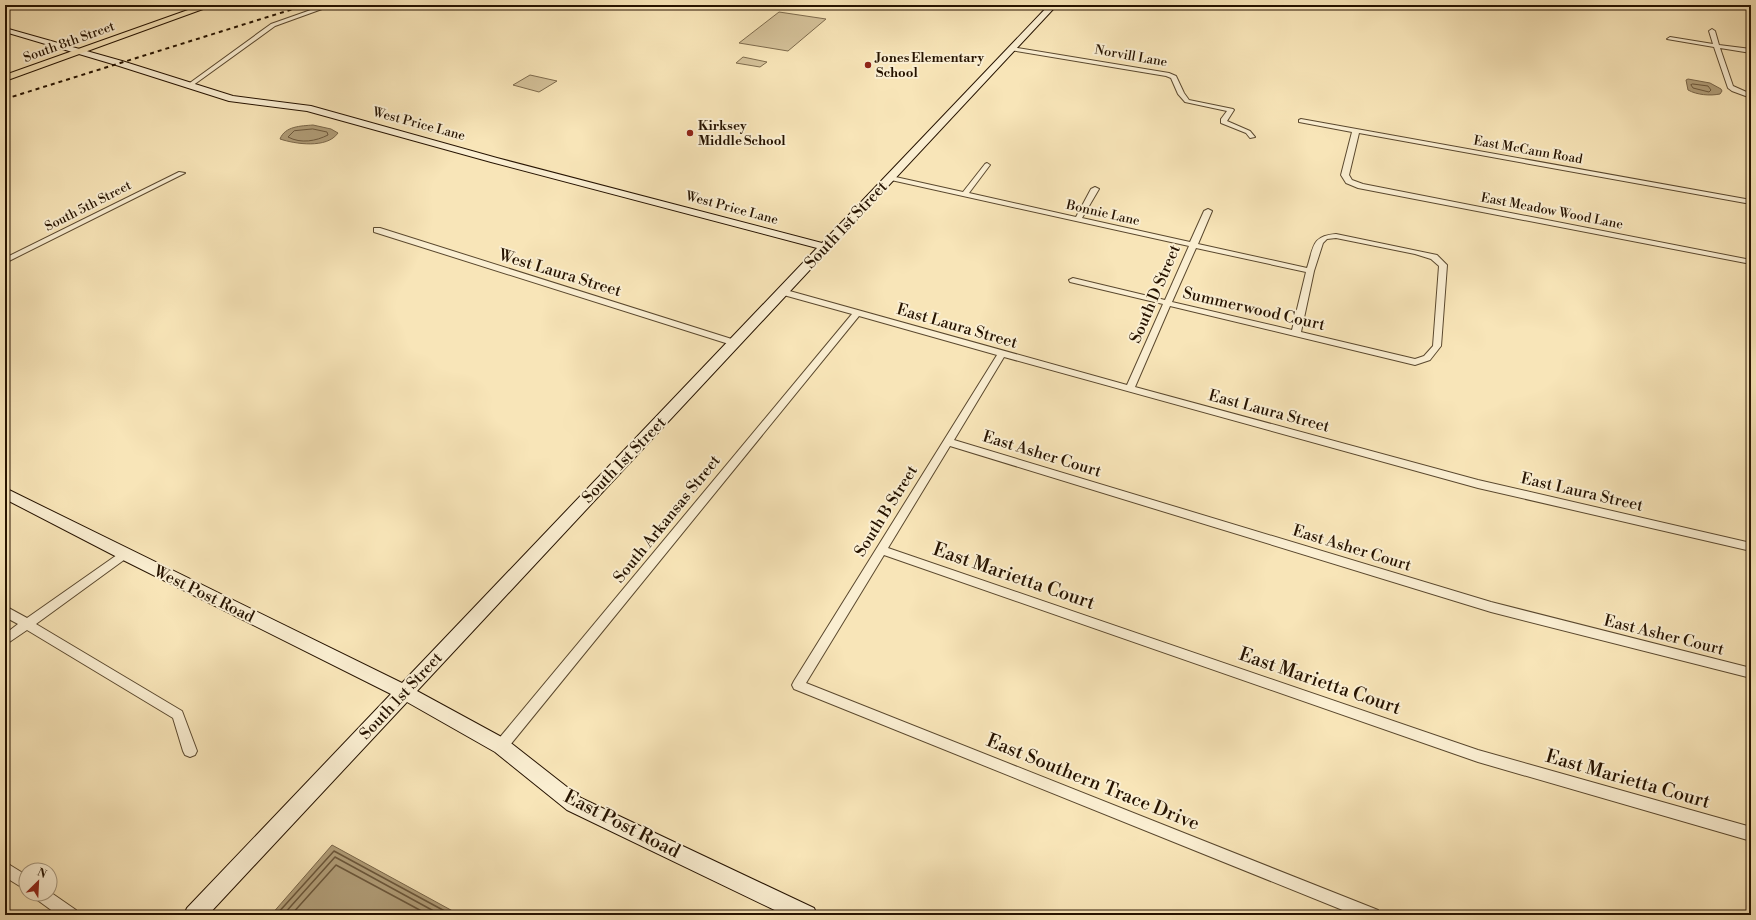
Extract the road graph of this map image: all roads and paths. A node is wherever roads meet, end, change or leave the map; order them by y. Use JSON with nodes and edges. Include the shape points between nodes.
{"nodes":[{"id":1,"x":210,"y":5,"type":"edge"},
{"id":2,"x":330,"y":5,"type":"edge"},
{"id":3,"x":1053,"y":5,"type":"edge"},
{"id":4,"x":5,"y":30,"type":"edge"},
{"id":5,"x":1712,"y":31,"type":"dead end"},
{"id":6,"x":1670,"y":39,"type":"dead end"},
{"id":7,"x":1717,"y":46,"type":"junction"},
{"id":8,"x":1012,"y":49,"type":"junction"},
{"id":9,"x":1751,"y":50,"type":"edge"},
{"id":10,"x":79,"y":52,"type":"junction"},
{"id":11,"x":5,"y":78,"type":"edge"},
{"id":12,"x":190,"y":85,"type":"junction"},
{"id":13,"x":1748,"y":95,"type":"edge"},
{"id":14,"x":1302,"y":121,"type":"dead end"},
{"id":15,"x":1356,"y":130,"type":"junction"},
{"id":16,"x":1252,"y":137,"type":"dead end"},
{"id":17,"x":987,"y":165,"type":"dead end"},
{"id":18,"x":181,"y":173,"type":"dead end"},
{"id":19,"x":891,"y":178,"type":"junction"},
{"id":20,"x":1095,"y":189,"type":"dead end"},
{"id":21,"x":965,"y":194,"type":"junction"},
{"id":22,"x":1751,"y":202,"type":"edge"},
{"id":23,"x":1208,"y":211,"type":"dead end"},
{"id":24,"x":1078,"y":219,"type":"junction"},
{"id":25,"x":377,"y":230,"type":"dead end"},
{"id":26,"x":1192,"y":245,"type":"junction"},
{"id":27,"x":825,"y":247,"type":"junction"},
{"id":28,"x":5,"y":261,"type":"edge"},
{"id":29,"x":1751,"y":262,"type":"edge"},
{"id":30,"x":1310,"y":271,"type":"junction"},
{"id":31,"x":1073,"y":280,"type":"dead end"},
{"id":32,"x":783,"y":292,"type":"junction"},
{"id":33,"x":1167,"y":303,"type":"junction"},
{"id":34,"x":857,"y":313,"type":"junction"},
{"id":35,"x":1296,"y":334,"type":"junction"},
{"id":36,"x":735,"y":343,"type":"junction"},
{"id":37,"x":1002,"y":354,"type":"junction"},
{"id":38,"x":1130,"y":389,"type":"junction"},
{"id":39,"x":948,"y":442,"type":"junction"},
{"id":40,"x":5,"y":493,"type":"edge"},
{"id":41,"x":1751,"y":547,"type":"edge"},
{"id":42,"x":881,"y":550,"type":"junction"},
{"id":43,"x":124,"y":554,"type":"junction"},
{"id":44,"x":5,"y":611,"type":"edge"},
{"id":45,"x":28,"y":624,"type":"junction"},
{"id":46,"x":5,"y":640,"type":"edge"},
{"id":47,"x":1751,"y":673,"type":"edge"},
{"id":48,"x":798,"y":685,"type":"joint"},
{"id":49,"x":404,"y":692,"type":"junction"},
{"id":50,"x":501,"y":746,"type":"junction"},
{"id":51,"x":190,"y":751,"type":"dead end"},
{"id":52,"x":1751,"y":834,"type":"edge"},
{"id":53,"x":5,"y":869,"type":"edge"},
{"id":54,"x":18,"y":878,"type":"edge"},
{"id":55,"x":52,"y":902,"type":"edge"},
{"id":56,"x":71,"y":915,"type":"edge"},
{"id":57,"x":194,"y":915,"type":"edge"},
{"id":58,"x":807,"y":915,"type":"edge"},
{"id":59,"x":1374,"y":915,"type":"edge"}],
"edges":[{"from":1,"to":10,"type":"main road","name":"South 8th Street"},
{"from":2,"to":12,"type":"street","via":[[273,25]]},
{"from":3,"to":8,"type":"street","name":"South 1st Street"},
{"from":4,"to":10,"type":"street","name":"West Price Lane"},
{"from":5,"to":7,"type":"street"},
{"from":6,"to":7,"type":"street"},
{"from":7,"to":9,"type":"street"},
{"from":7,"to":13,"type":"street","via":[[1730,87]]},
{"from":8,"to":16,"type":"street","name":"Norvill Lane","via":[[1167,74],[1174,77],[1187,101],[1231,110],[1223,122],[1248,132]]},
{"from":8,"to":19,"type":"street","name":"South 1st Street"},
{"from":10,"to":11,"type":"main road","name":"South 8th Street"},
{"from":10,"to":12,"type":"street","name":"West Price Lane"},
{"from":12,"to":27,"type":"street","name":"West Price Lane","via":[[232,99],[308,108]]},
{"from":14,"to":15,"type":"street","name":"East McCann Road"},
{"from":15,"to":22,"type":"street","name":"East McCann Road"},
{"from":15,"to":29,"type":"street","name":"East Meadow Wood Lane","via":[[1345,175],[1349,181],[1361,186]]},
{"from":17,"to":21,"type":"street"},
{"from":18,"to":28,"type":"street","name":"South 5th Street"},
{"from":19,"to":21,"type":"street","name":"Bonnie Lane"},
{"from":19,"to":27,"type":"street","name":"South 1st Street"},
{"from":20,"to":24,"type":"street"},
{"from":21,"to":24,"type":"street","name":"Bonnie Lane"},
{"from":23,"to":26,"type":"street","name":"South D Street"},
{"from":24,"to":26,"type":"street","name":"Bonnie Lane"},
{"from":25,"to":36,"type":"street","name":"West Laura Street"},
{"from":26,"to":30,"type":"street","name":"Bonnie Lane"},
{"from":26,"to":33,"type":"street","name":"South D Street"},
{"from":27,"to":32,"type":"street","name":"South 1st Street"},
{"from":30,"to":35,"type":"street"},
{"from":30,"to":35,"type":"street","name":"Summerwood Court","via":[[1319,242],[1325,237],[1336,236],[1434,257],[1443,265],[1437,346],[1427,358],[1415,362]]},
{"from":31,"to":33,"type":"street","name":"Summerwood Court"},
{"from":32,"to":34,"type":"street","name":"East Laura Street"},
{"from":32,"to":36,"type":"street","name":"South 1st Street"},
{"from":33,"to":35,"type":"street","name":"Summerwood Court"},
{"from":33,"to":38,"type":"street","name":"South D Street"},
{"from":34,"to":37,"type":"street","name":"East Laura Street"},
{"from":34,"to":50,"type":"street","name":"South Arkansas Street"},
{"from":36,"to":49,"type":"street","name":"South 1st Street"},
{"from":37,"to":38,"type":"street","name":"East Laura Street"},
{"from":37,"to":39,"type":"street","name":"South B Street"},
{"from":38,"to":41,"type":"street","name":"East Laura Street","via":[[1478,484]]},
{"from":39,"to":42,"type":"street","name":"South B Street"},
{"from":39,"to":47,"type":"street","name":"East Asher Court","via":[[1491,607]]},
{"from":40,"to":43,"type":"street","name":"West Post Road"},
{"from":42,"to":48,"type":"street","name":"South B Street"},
{"from":42,"to":52,"type":"street","name":"East Marietta Court","via":[[1478,756]]},
{"from":43,"to":45,"type":"street"},
{"from":43,"to":49,"type":"street","name":"West Post Road"},
{"from":44,"to":45,"type":"street"},
{"from":45,"to":46,"type":"street"},
{"from":45,"to":51,"type":"street","via":[[178,715]]},
{"from":48,"to":59,"type":"street","name":"East Southern Trace Drive"},
{"from":49,"to":50,"type":"street","name":"East Post Road"},
{"from":49,"to":57,"type":"street","name":"South 1st Street"},
{"from":50,"to":58,"type":"street","name":"East Post Road","via":[[574,804]]},
{"from":53,"to":54,"type":"street"},
{"from":55,"to":56,"type":"street"}]}
